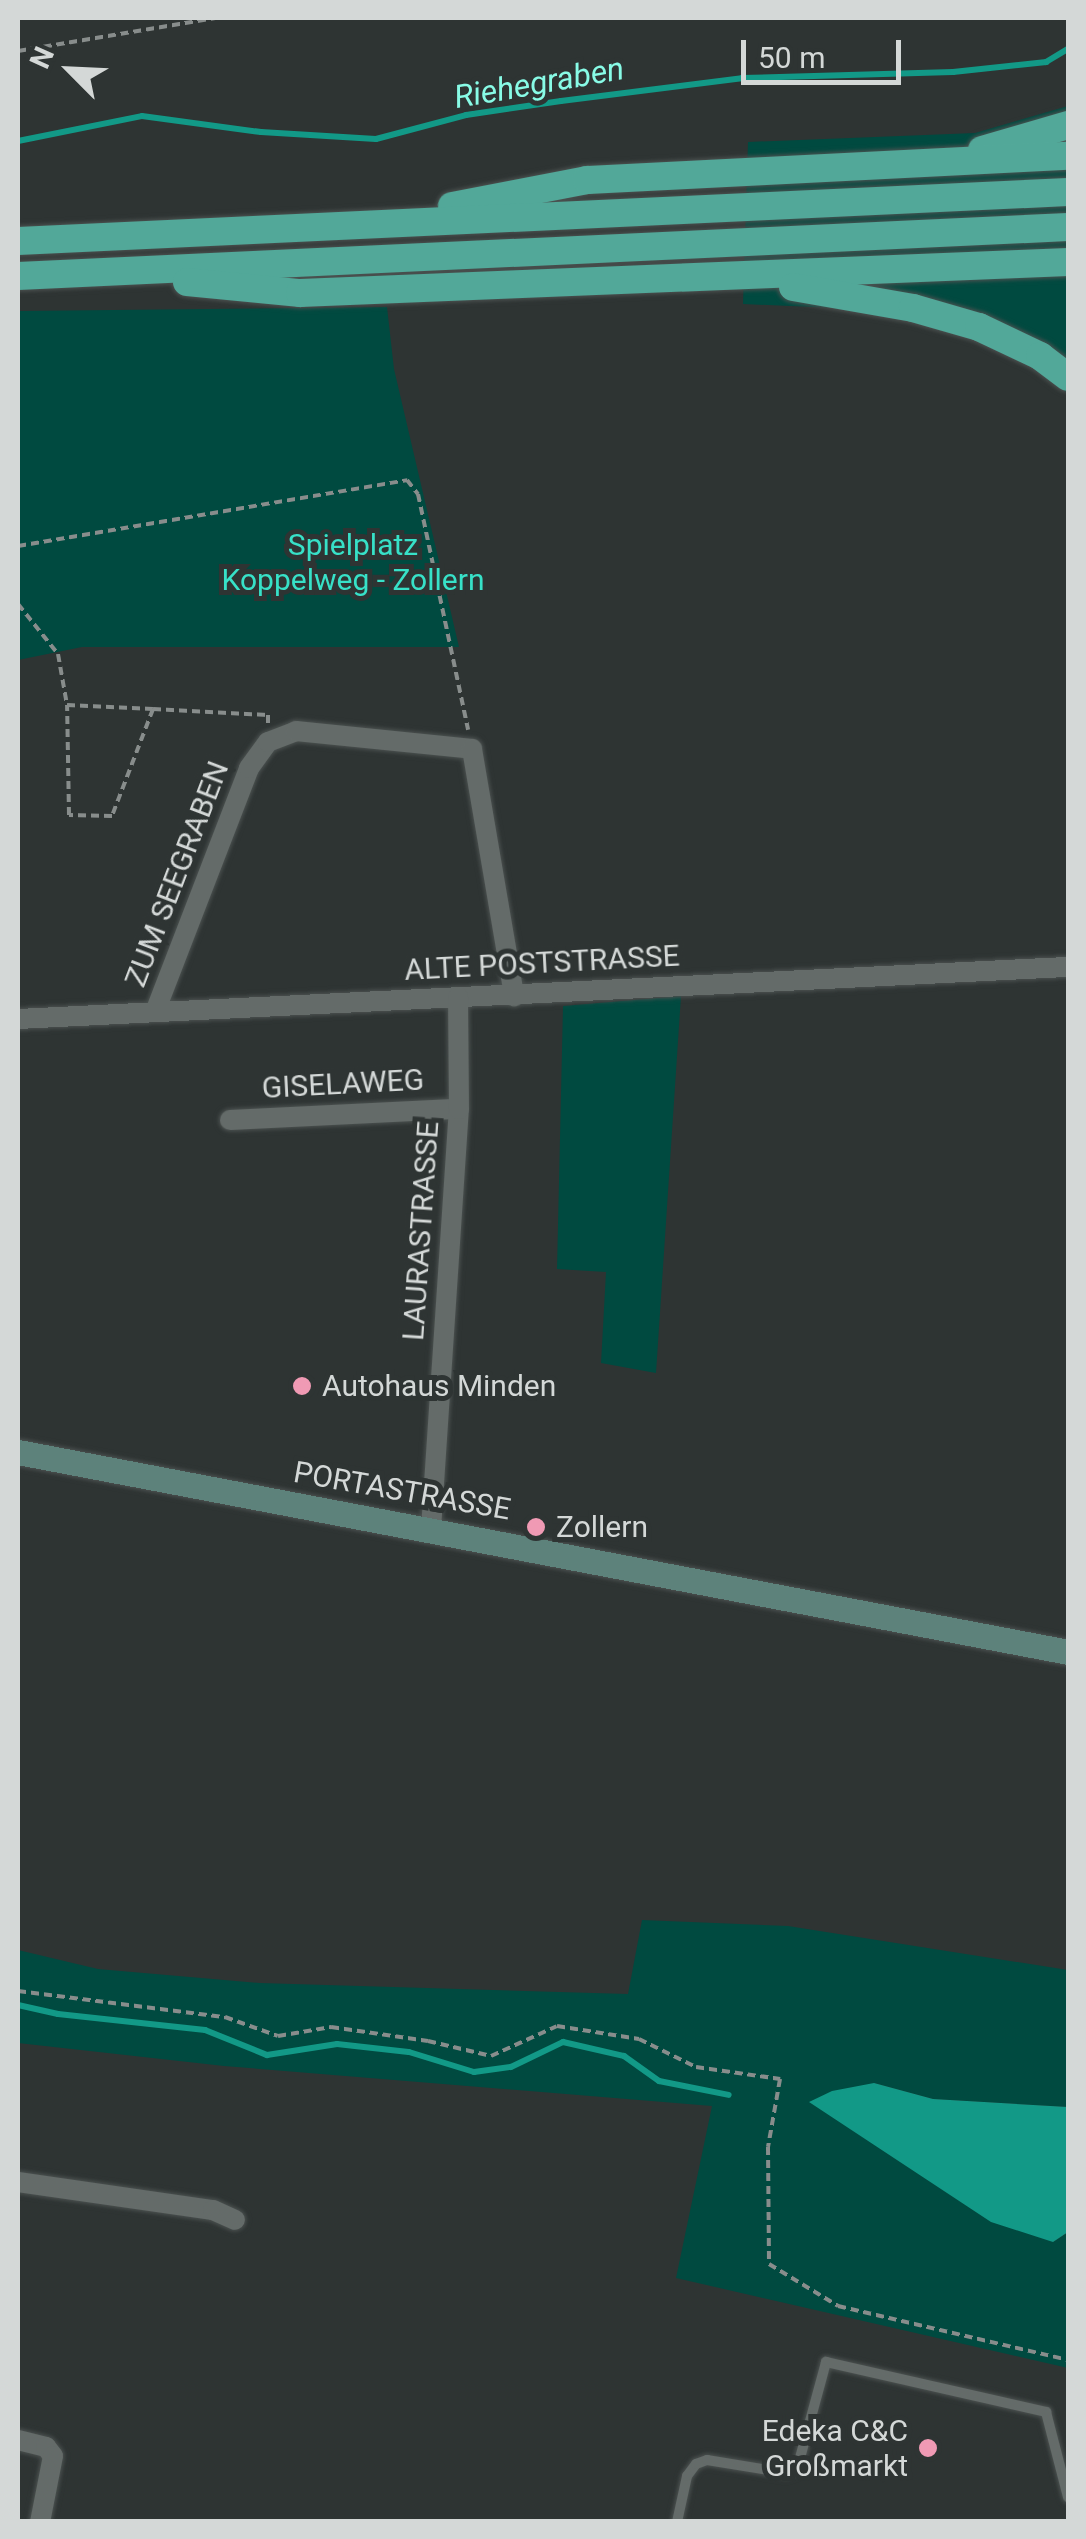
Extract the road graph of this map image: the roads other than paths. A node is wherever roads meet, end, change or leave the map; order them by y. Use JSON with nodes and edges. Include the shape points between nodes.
{"nodes":[{"id":1,"x":1068,"y":125,"type":"edge"},
{"id":2,"x":1068,"y":156,"type":"edge"},
{"id":3,"x":912,"y":166,"type":"junction"},
{"id":4,"x":1068,"y":192,"type":"edge"},
{"id":5,"x":352,"y":225,"type":"junction"},
{"id":6,"x":1068,"y":227,"type":"edge"},
{"id":7,"x":18,"y":241,"type":"edge"},
{"id":8,"x":1068,"y":262,"type":"edge"},
{"id":9,"x":92,"y":272,"type":"junction"},
{"id":10,"x":18,"y":276,"type":"edge"},
{"id":11,"x":722,"y":277,"type":"junction"},
{"id":12,"x":1068,"y":376,"type":"edge"},
{"id":13,"x":1068,"y":966,"type":"edge"},
{"id":14,"x":514,"y":996,"type":"junction"},
{"id":15,"x":458,"y":997,"type":"junction"},
{"id":16,"x":156,"y":1012,"type":"junction"},
{"id":17,"x":18,"y":1019,"type":"edge"},
{"id":18,"x":459,"y":1108,"type":"junction"},
{"id":19,"x":230,"y":1120,"type":"dead end"},
{"id":20,"x":18,"y":1452,"type":"edge"},
{"id":21,"x":431,"y":1529,"type":"junction"},
{"id":22,"x":1068,"y":1652,"type":"edge"},
{"id":23,"x":18,"y":2182,"type":"edge"},
{"id":24,"x":235,"y":2220,"type":"dead end"},
{"id":25,"x":18,"y":2440,"type":"edge"},
{"id":26,"x":1068,"y":2497,"type":"edge"},
{"id":27,"x":40,"y":2522,"type":"edge"},
{"id":28,"x":677,"y":2522,"type":"edge"}],
"edges":[{"from":1,"to":3,"type":"highway"},
{"from":2,"to":3,"type":"highway"},
{"from":3,"to":5,"type":"highway","via":[[586,180]]},
{"from":4,"to":5,"type":"highway"},
{"from":5,"to":7,"type":"highway"},
{"from":6,"to":9,"type":"highway"},
{"from":8,"to":11,"type":"highway"},
{"from":9,"to":10,"type":"highway"},
{"from":9,"to":11,"type":"highway","via":[[300,293]]},
{"from":11,"to":12,"type":"highway","via":[[913,308],[979,327]]},
{"from":13,"to":14,"type":"street","name":"ALTE POSTSTRASSE"},
{"from":14,"to":15,"type":"street","name":"ALTE POSTSTRASSE"},
{"from":14,"to":16,"type":"street","name":"ZUM SEEGRABEN","via":[[472,749],[296,731],[268,742],[249,768]]},
{"from":15,"to":16,"type":"street","name":"ALTE POSTSTRASSE"},
{"from":15,"to":18,"type":"street","name":"LAURASTRASSE"},
{"from":16,"to":17,"type":"street","name":"ALTE POSTSTRASSE"},
{"from":18,"to":19,"type":"street","name":"GISELAWEG"},
{"from":18,"to":21,"type":"street","name":"LAURASTRASSE"},
{"from":20,"to":21,"type":"main road","name":"PORTASTRASSE"},
{"from":21,"to":22,"type":"main road","name":"PORTASTRASSE"},
{"from":23,"to":24,"type":"street","via":[[212,2210]]},
{"from":25,"to":27,"type":"street","via":[[46,2447],[53,2456]]},
{"from":26,"to":28,"type":"lane","via":[[1046,2412],[826,2362],[797,2469],[696,2464]]}]}
